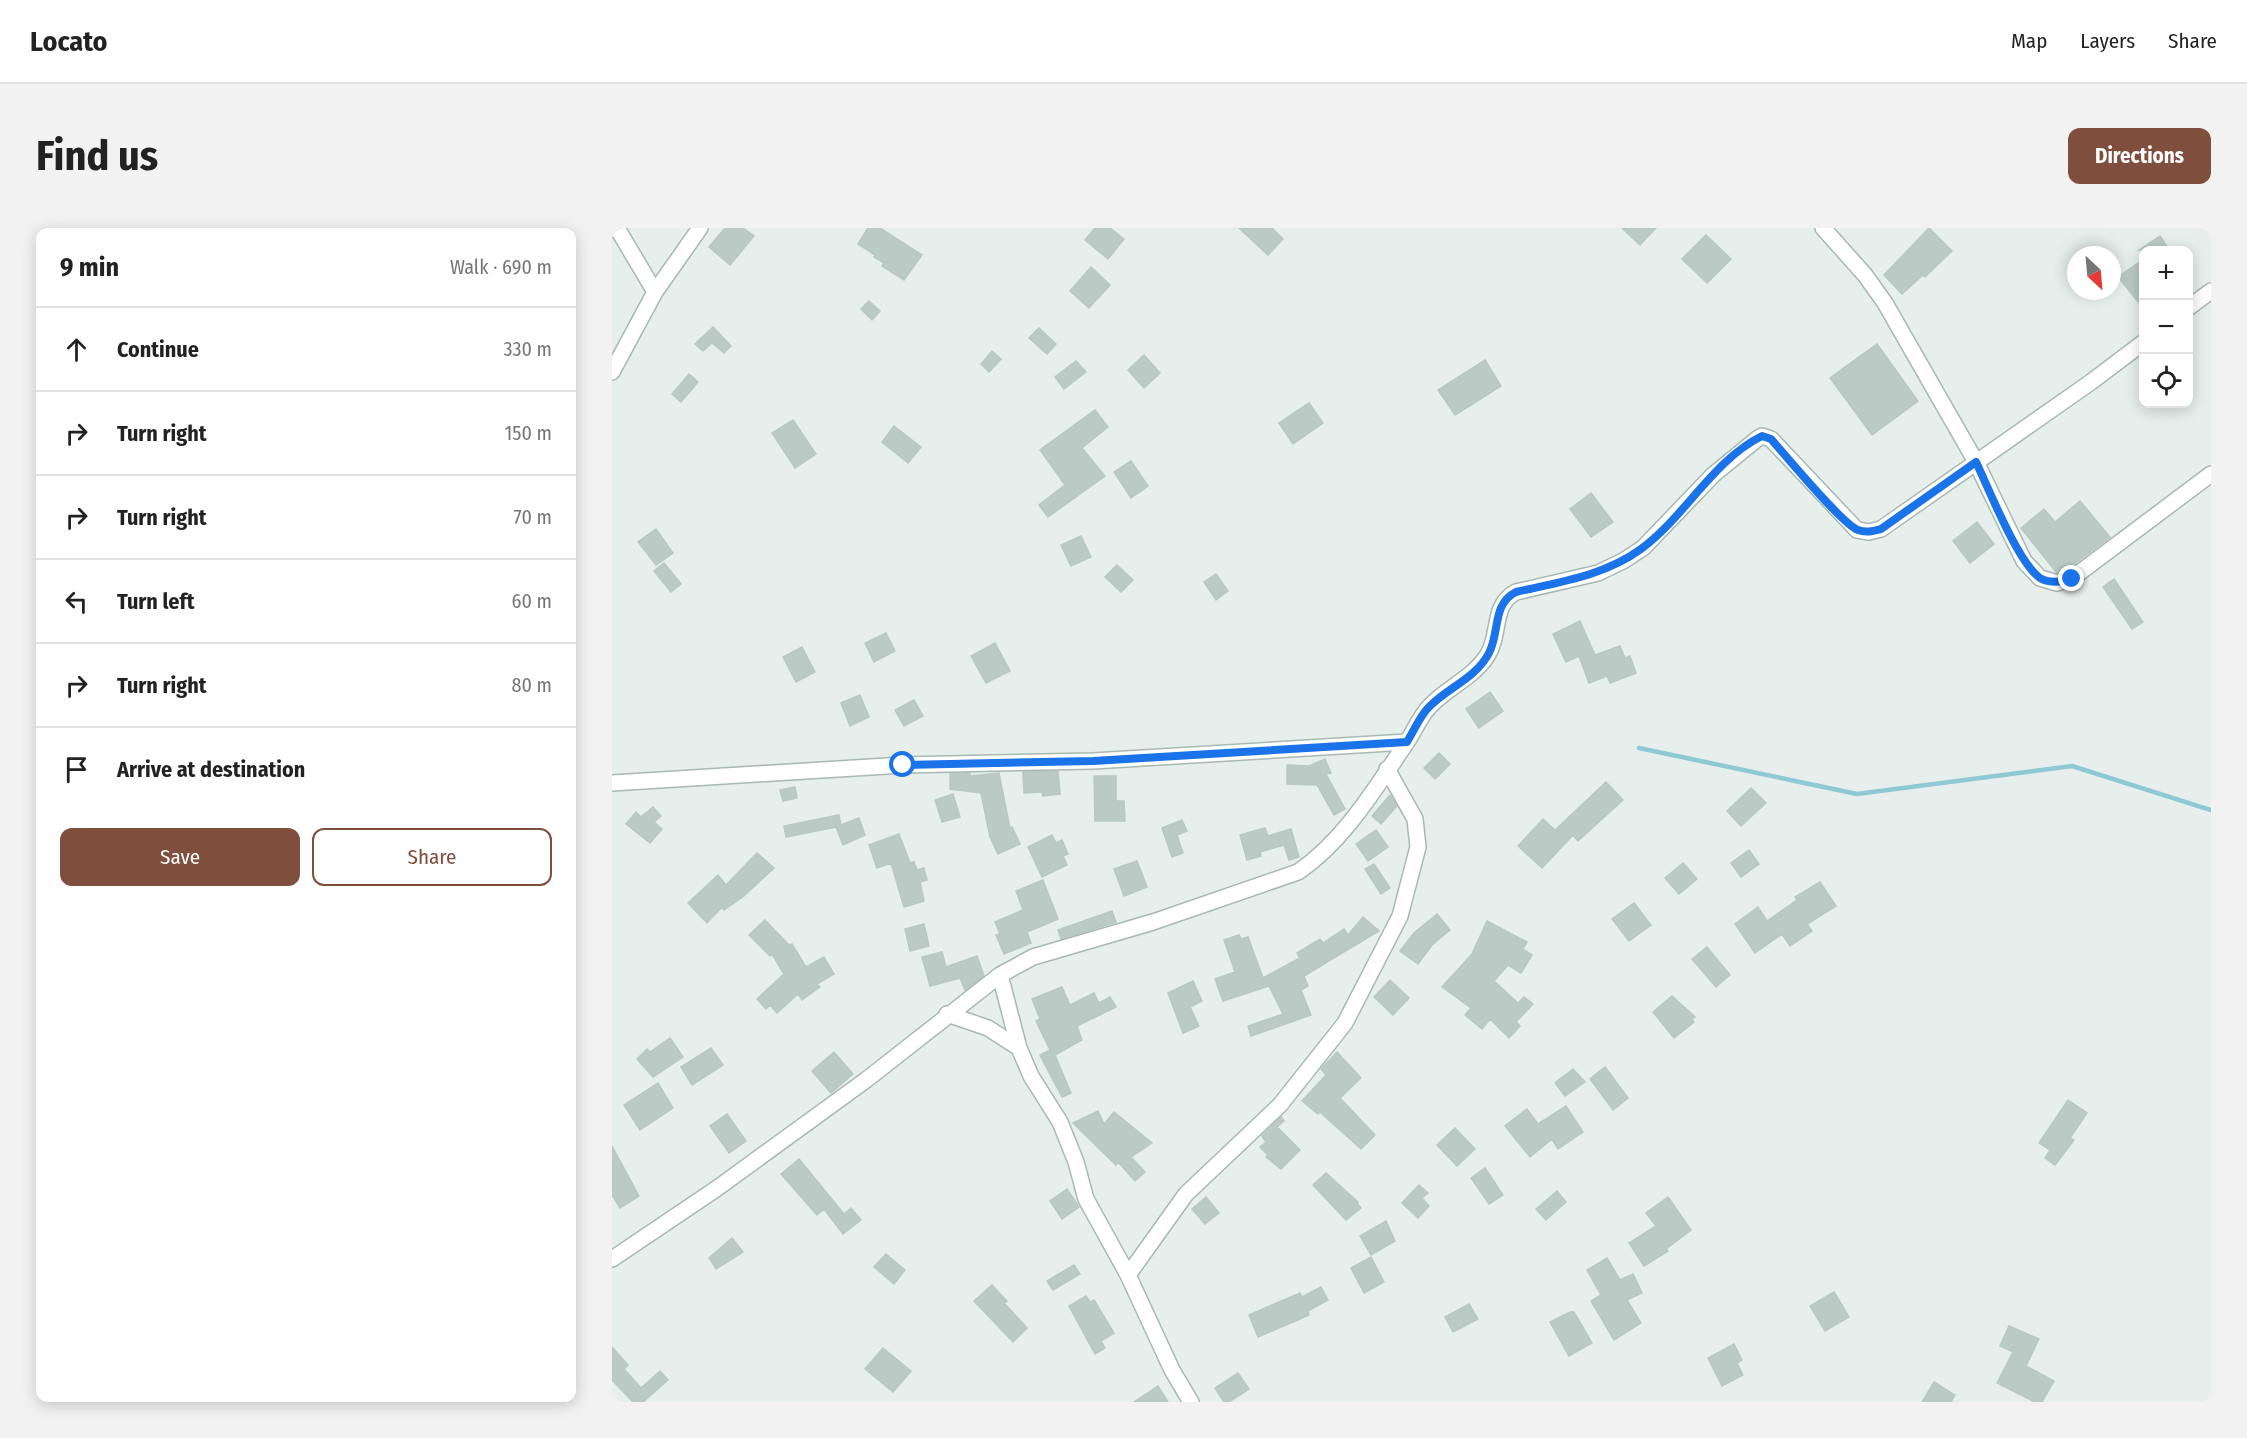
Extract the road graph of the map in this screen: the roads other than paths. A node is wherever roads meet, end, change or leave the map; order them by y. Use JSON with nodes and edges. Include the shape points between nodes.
{"nodes":[{"id":1,"x":617,"y":228,"type":"edge"},
{"id":2,"x":700,"y":228,"type":"edge"},
{"id":3,"x":1824,"y":228,"type":"edge"},
{"id":4,"x":2211,"y":291,"type":"edge"},
{"id":5,"x":655,"y":292,"type":"junction"},
{"id":6,"x":2193,"y":304,"type":"edge"},
{"id":7,"x":2139,"y":346,"type":"edge"},
{"id":8,"x":612,"y":372,"type":"edge"},
{"id":9,"x":1976,"y":462,"type":"junction"},
{"id":10,"x":2211,"y":474,"type":"edge"},
{"id":11,"x":1407,"y":742,"type":"junction"},
{"id":12,"x":1387,"y":769,"type":"junction"},
{"id":13,"x":612,"y":783,"type":"edge"},
{"id":14,"x":1000,"y":975,"type":"junction"},
{"id":15,"x":947,"y":1014,"type":"junction"},
{"id":16,"x":1019,"y":1048,"type":"junction"},
{"id":17,"x":612,"y":1258,"type":"edge"},
{"id":18,"x":1128,"y":1275,"type":"junction"},
{"id":19,"x":1191,"y":1402,"type":"edge"}],
"edges":[{"from":1,"to":5,"type":"street"},
{"from":2,"to":5,"type":"street"},
{"from":3,"to":9,"type":"street","via":[[1885,303]]},
{"from":4,"to":6,"type":"street"},
{"from":5,"to":8,"type":"street"},
{"from":7,"to":9,"type":"street"},
{"from":9,"to":10,"type":"street","via":[[2024,561],[2040,578],[2057,583],[2072,579]]},
{"from":9,"to":11,"type":"street","via":[[1881,529],[1869,532],[1857,530],[1841,516],[1771,439],[1757,439],[1713,475],[1643,548],[1623,561],[1598,573],[1507,597],[1500,606],[1483,662],[1476,672],[1429,707]]},
{"from":11,"to":12,"type":"street"},
{"from":11,"to":13,"type":"street"},
{"from":12,"to":14,"type":"street","via":[[1331,845],[1298,872],[1153,922],[1033,957]]},
{"from":12,"to":18,"type":"street","via":[[1415,819],[1418,847],[1400,916],[1345,1023],[1280,1105],[1186,1194]]},
{"from":14,"to":15,"type":"street"},
{"from":14,"to":16,"type":"street"},
{"from":15,"to":16,"type":"street","via":[[988,1028]]},
{"from":15,"to":17,"type":"street","via":[[866,1080],[716,1189]]},
{"from":16,"to":18,"type":"street","via":[[1031,1076],[1060,1122],[1086,1199]]},
{"from":18,"to":19,"type":"street"}]}
